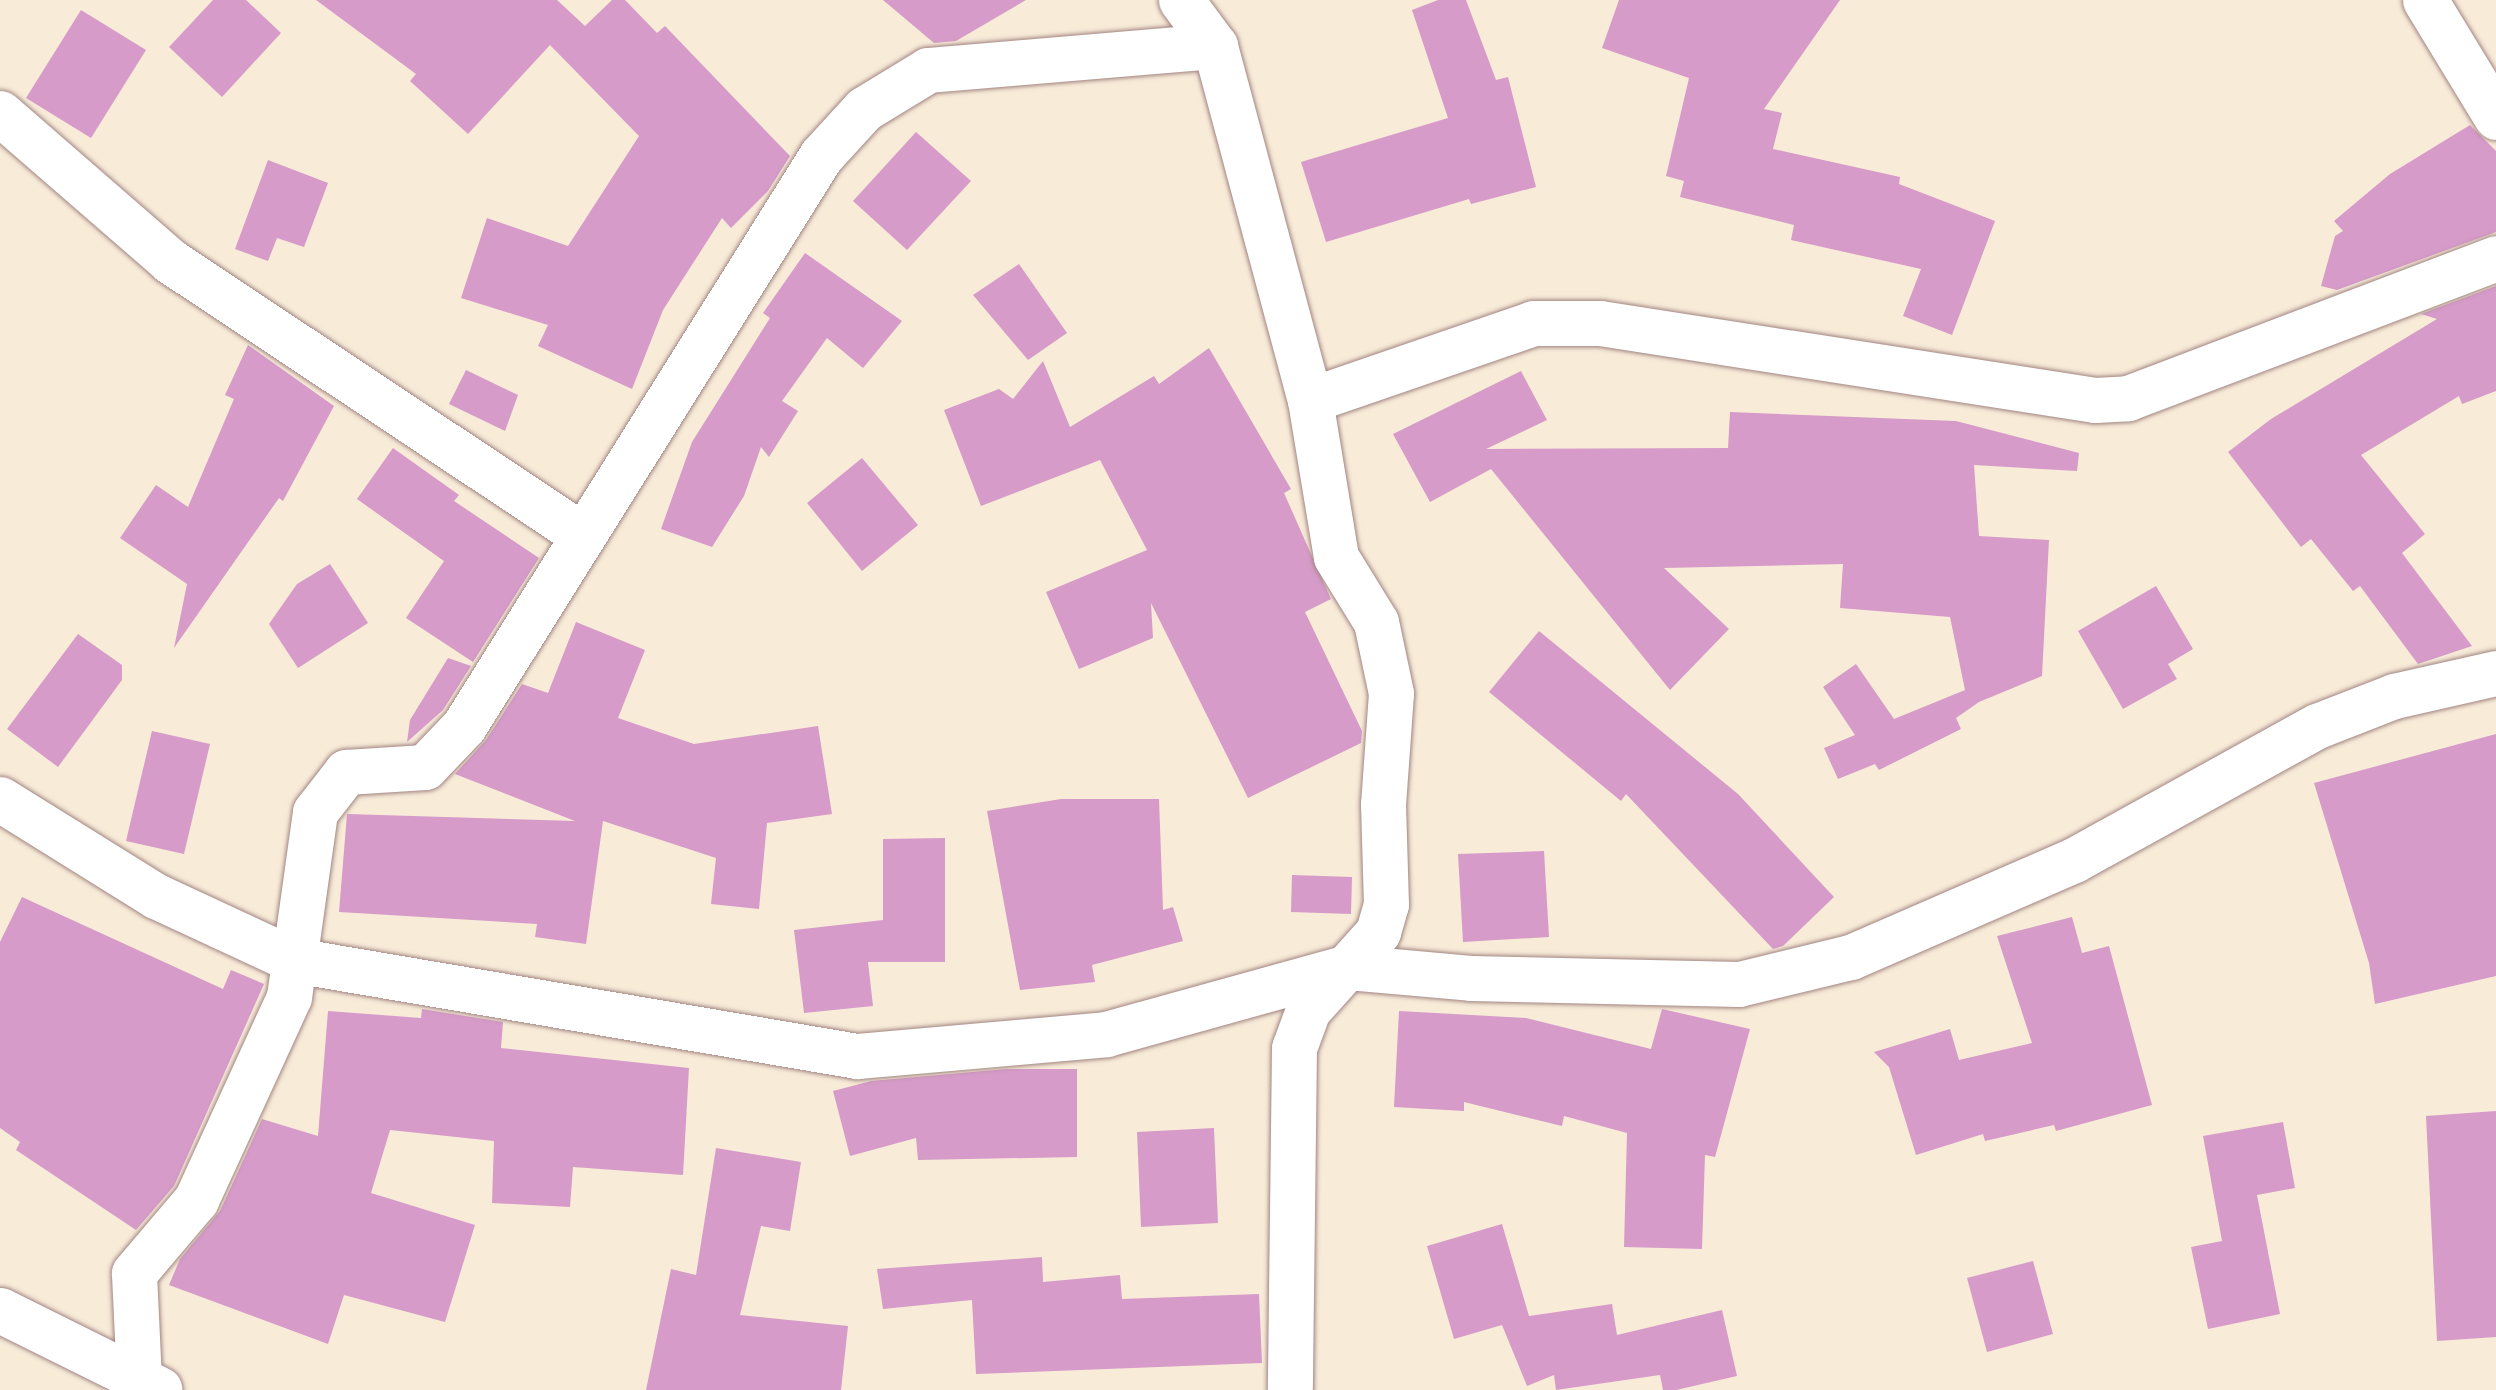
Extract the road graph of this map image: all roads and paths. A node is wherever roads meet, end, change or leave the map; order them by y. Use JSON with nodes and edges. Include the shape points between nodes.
{"nodes":[{"id":1,"x":1180,"y":0,"type":"edge"},
{"id":2,"x":2425,"y":0,"type":"edge"},
{"id":3,"x":1215,"y":46,"type":"junction"},
{"id":4,"x":0,"y":113,"type":"edge"},
{"id":5,"x":2496,"y":117,"type":"edge"},
{"id":6,"x":2496,"y":258,"type":"edge"},
{"id":7,"x":1310,"y":400,"type":"junction"},
{"id":8,"x":583,"y":536,"type":"junction"},
{"id":9,"x":2496,"y":674,"type":"edge"},
{"id":10,"x":0,"y":799,"type":"edge"},
{"id":11,"x":294,"y":960,"type":"junction"},
{"id":12,"x":1348,"y":967,"type":"junction"},
{"id":13,"x":0,"y":1310,"type":"edge"},
{"id":14,"x":151,"y":1385,"type":"edge"},
{"id":15,"x":1290,"y":1390,"type":"edge"}],
"edges":[{"from":1,"to":3,"type":"street"},
{"from":2,"to":5,"type":"street"},
{"from":3,"to":7,"type":"street"},
{"from":3,"to":8,"type":"street","via":[[928,70],[864,109],[820,156]]},
{"from":4,"to":8,"type":"street","via":[[170,260]]},
{"from":6,"to":7,"type":"street","via":[[2128,398],[2095,400],[1600,322],[1533,323]]},
{"from":7,"to":12,"type":"street","via":[[1336,557],[1376,622],[1391,692],[1383,804],[1386,904],[1378,932]]},
{"from":8,"to":11,"type":"street","via":[[464,726],[425,768],[346,772],[315,812]]},
{"from":9,"to":12,"type":"street","via":[[2394,696],[2317,726],[2074,860],[1851,957],[1739,984]]},
{"from":10,"to":11,"type":"street","via":[[156,896]]},
{"from":11,"to":12,"type":"street","via":[[856,1056],[1106,1034]]},
{"from":11,"to":14,"type":"street","via":[[288,997],[196,1200],[134,1273]]},
{"from":12,"to":15,"type":"street","via":[[1308,1010],[1294,1048]]},
{"from":13,"to":14,"type":"street"}]}
